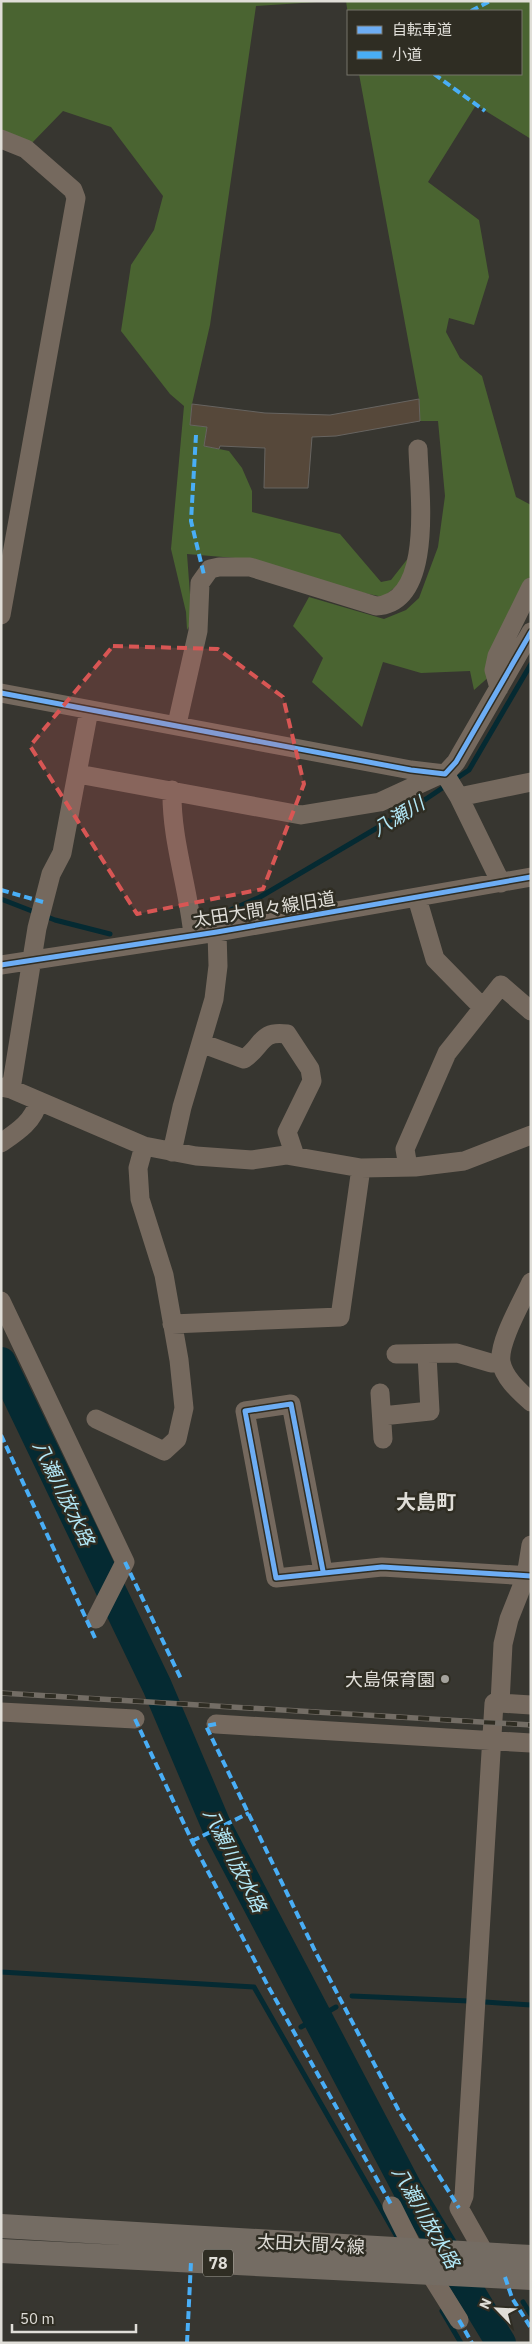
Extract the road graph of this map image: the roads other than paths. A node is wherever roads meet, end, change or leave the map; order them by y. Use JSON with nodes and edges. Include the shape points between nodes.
{"nodes":[{"id":1,"x":1,"y":139,"type":"edge"},
{"id":2,"x":418,"y":449,"type":"dead end"},
{"id":3,"x":531,"y":587,"type":"edge"},
{"id":4,"x":1,"y":615,"type":"edge"},
{"id":5,"x":531,"y":632,"type":"edge"},
{"id":6,"x":499,"y":688,"type":"junction"},
{"id":7,"x":1,"y":693,"type":"edge"},
{"id":8,"x":89,"y":710,"type":"junction"},
{"id":9,"x":177,"y":724,"type":"junction"},
{"id":10,"x":78,"y":774,"type":"junction"},
{"id":11,"x":443,"y":774,"type":"junction"},
{"id":12,"x":531,"y":782,"type":"edge"},
{"id":13,"x":172,"y":790,"type":"junction"},
{"id":14,"x":457,"y":794,"type":"junction"},
{"id":15,"x":531,"y":877,"type":"edge"},
{"id":16,"x":501,"y":884,"type":"junction"},
{"id":17,"x":417,"y":898,"type":"junction"},
{"id":18,"x":217,"y":932,"type":"junction"},
{"id":19,"x":193,"y":935,"type":"junction"},
{"id":20,"x":32,"y":961,"type":"junction"},
{"id":21,"x":1,"y":965,"type":"edge"},
{"id":22,"x":483,"y":1008,"type":"junction"},
{"id":23,"x":531,"y":1011,"type":"edge"},
{"id":24,"x":201,"y":1042,"type":"junction"},
{"id":25,"x":6,"y":1088,"type":"edge"},
{"id":26,"x":38,"y":1102,"type":"junction"},
{"id":27,"x":531,"y":1135,"type":"edge"},
{"id":28,"x":1,"y":1143,"type":"edge"},
{"id":29,"x":144,"y":1146,"type":"junction"},
{"id":30,"x":172,"y":1152,"type":"junction"},
{"id":31,"x":291,"y":1155,"type":"junction"},
{"id":32,"x":408,"y":1167,"type":"junction"},
{"id":33,"x":360,"y":1168,"type":"junction"},
{"id":34,"x":531,"y":1282,"type":"edge"},
{"id":35,"x":1,"y":1301,"type":"edge"},
{"id":36,"x":172,"y":1324,"type":"junction"},
{"id":37,"x":396,"y":1354,"type":"dead end"},
{"id":38,"x":427,"y":1355,"type":"junction"},
{"id":39,"x":503,"y":1368,"type":"junction"},
{"id":40,"x":380,"y":1393,"type":"dead end"},
{"id":41,"x":531,"y":1402,"type":"edge"},
{"id":42,"x":382,"y":1416,"type":"junction"},
{"id":43,"x":96,"y":1419,"type":"dead end"},
{"id":44,"x":383,"y":1439,"type":"dead end"},
{"id":45,"x":531,"y":1545,"type":"edge"},
{"id":46,"x":323,"y":1572,"type":"junction"},
{"id":47,"x":528,"y":1576,"type":"edge"},
{"id":48,"x":96,"y":1619,"type":"dead end"},
{"id":49,"x":494,"y":1703,"type":"dead end"},
{"id":50,"x":531,"y":1705,"type":"edge"},
{"id":51,"x":1,"y":1712,"type":"edge"},
{"id":52,"x":135,"y":1719,"type":"dead end"},
{"id":53,"x":216,"y":1724,"type":"dead end"},
{"id":54,"x":490,"y":1740,"type":"junction"},
{"id":55,"x":531,"y":1743,"type":"edge"},
{"id":56,"x":392,"y":2206,"type":"dead end"},
{"id":57,"x":1,"y":2226,"type":"edge"},
{"id":58,"x":1,"y":2252,"type":"edge"},
{"id":59,"x":531,"y":2257,"type":"edge"},
{"id":60,"x":425,"y":2261,"type":"junction"},
{"id":61,"x":484,"y":2262,"type":"junction"},
{"id":62,"x":531,"y":2278,"type":"edge"},
{"id":63,"x":458,"y":2320,"type":"dead end"}],
"edges":[{"from":1,"to":4,"type":"street","via":[[26,149],[73,190],[76,198]]},
{"from":2,"to":9,"type":"street","via":[[421,543],[407,590],[398,600],[376,606],[250,567],[210,569],[200,583],[198,630]]},
{"from":3,"to":6,"type":"street","via":[[497,656],[494,670]]},
{"from":5,"to":6,"type":"street"},
{"from":6,"to":11,"type":"street","via":[[456,762]]},
{"from":7,"to":8,"type":"street"},
{"from":8,"to":9,"type":"street"},
{"from":8,"to":10,"type":"street"},
{"from":9,"to":11,"type":"street"},
{"from":10,"to":13,"type":"street"},
{"from":10,"to":20,"type":"street","via":[[62,853],[43,902]]},
{"from":11,"to":13,"type":"street","via":[[380,802],[301,815]]},
{"from":11,"to":14,"type":"street"},
{"from":12,"to":14,"type":"street"},
{"from":13,"to":19,"type":"street","via":[[176,846]]},
{"from":14,"to":16,"type":"street"},
{"from":15,"to":16,"type":"street","name":"太田大間々線旧道"},
{"from":16,"to":17,"type":"street","name":"太田大間々線旧道"},
{"from":17,"to":18,"type":"street","name":"太田大間々線旧道"},
{"from":17,"to":22,"type":"street","via":[[436,959]]},
{"from":18,"to":19,"type":"street","name":"太田大間々線旧道"},
{"from":18,"to":24,"type":"street","via":[[218,966],[214,999]]},
{"from":19,"to":20,"type":"street","name":"太田大間々線旧道"},
{"from":20,"to":21,"type":"street","name":"太田大間々線旧道"},
{"from":20,"to":25,"type":"street"},
{"from":22,"to":23,"type":"street","via":[[501,985]]},
{"from":22,"to":32,"type":"street","via":[[447,1053],[405,1148]]},
{"from":24,"to":30,"type":"street"},
{"from":24,"to":31,"type":"street","via":[[244,1059],[265,1036],[274,1032],[287,1034],[310,1069],[312,1081],[287,1132]]},
{"from":25,"to":26,"type":"street"},
{"from":26,"to":28,"type":"street","via":[[36,1111],[20,1130]]},
{"from":26,"to":29,"type":"street"},
{"from":27,"to":32,"type":"street","via":[[464,1161]]},
{"from":29,"to":30,"type":"street"},
{"from":29,"to":36,"type":"street","via":[[138,1168],[140,1199],[164,1275]]},
{"from":30,"to":31,"type":"street","via":[[252,1160]]},
{"from":31,"to":33,"type":"street"},
{"from":32,"to":33,"type":"street"},
{"from":33,"to":36,"type":"street","via":[[340,1317]]},
{"from":34,"to":39,"type":"street","via":[[503,1345]]},
{"from":35,"to":48,"type":"street","via":[[125,1562]]},
{"from":36,"to":43,"type":"street","via":[[184,1408],[177,1439],[171,1447],[164,1451]]},
{"from":37,"to":38,"type":"street"},
{"from":38,"to":39,"type":"street","via":[[457,1353]]},
{"from":38,"to":42,"type":"street","via":[[430,1411]]},
{"from":39,"to":41,"type":"street","via":[[515,1387]]},
{"from":40,"to":42,"type":"street"},
{"from":42,"to":44,"type":"street"},
{"from":45,"to":47,"type":"street"},
{"from":46,"to":46,"type":"street","via":[[290,1404],[245,1411],[276,1578]]},
{"from":46,"to":47,"type":"street","via":[[382,1567]]},
{"from":47,"to":50,"type":"street","via":[[509,1619],[503,1644],[500,1703]]},
{"from":49,"to":54,"type":"street"},
{"from":51,"to":52,"type":"street"},
{"from":53,"to":54,"type":"street"},
{"from":54,"to":55,"type":"street"},
{"from":54,"to":61,"type":"street","via":[[464,2196],[459,2208]]},
{"from":56,"to":60,"type":"street"},
{"from":57,"to":60,"type":"main road","name":"太田大間々線","number":"78"},
{"from":58,"to":60,"type":"main road","name":"太田大間々線","number":"78"},
{"from":59,"to":61,"type":"main road","name":"太田大間々線","number":"78"},
{"from":60,"to":61,"type":"main road","name":"太田大間々線","number":"78"},
{"from":60,"to":63,"type":"street"},
{"from":61,"to":62,"type":"main road","name":"太田大間々線","number":"78"}]}
